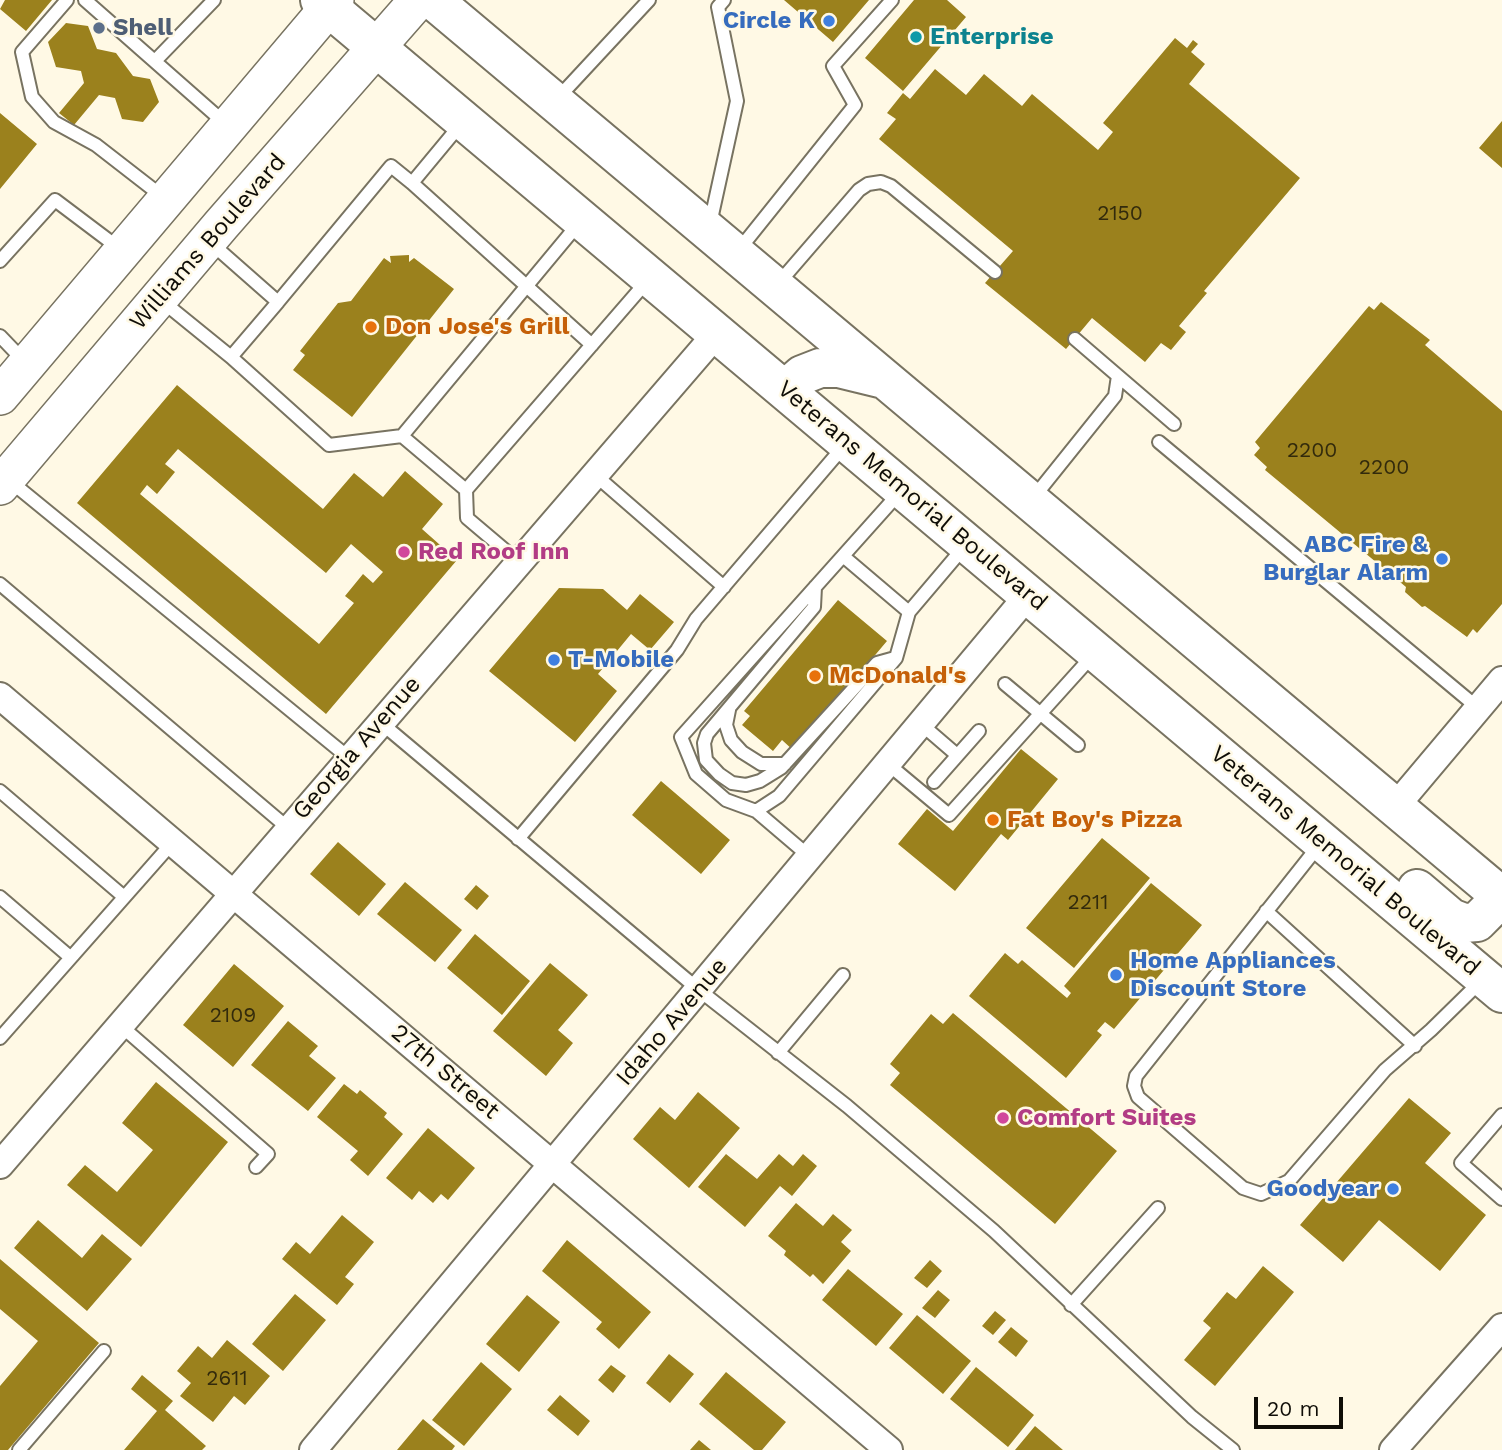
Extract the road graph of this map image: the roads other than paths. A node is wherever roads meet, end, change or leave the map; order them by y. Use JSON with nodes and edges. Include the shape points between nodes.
{"nodes":[{"id":1,"x":67,"y":0,"type":"edge"},
{"id":2,"x":86,"y":0,"type":"edge"},
{"id":3,"x":214,"y":0,"type":"edge"},
{"id":4,"x":418,"y":0,"type":"edge"},
{"id":5,"x":433,"y":0,"type":"edge"},
{"id":6,"x":649,"y":0,"type":"edge"},
{"id":7,"x":892,"y":0,"type":"edge"},
{"id":8,"x":328,"y":2,"type":"edge"},
{"id":9,"x":717,"y":3,"type":"edge"},
{"id":10,"x":376,"y":47,"type":"junction"},
{"id":11,"x":155,"y":61,"type":"junction"},
{"id":12,"x":554,"y":102,"type":"junction"},
{"id":13,"x":464,"y":121,"type":"junction"},
{"id":14,"x":229,"y":127,"type":"junction"},
{"id":15,"x":412,"y":183,"type":"junction"},
{"id":16,"x":166,"y":200,"type":"junction"},
{"id":17,"x":582,"y":220,"type":"junction"},
{"id":18,"x":208,"y":241,"type":"junction"},
{"id":19,"x":722,"y":243,"type":"junction"},
{"id":20,"x":123,"y":251,"type":"junction"},
{"id":21,"x":2,"y":255,"type":"edge"},
{"id":22,"x":996,"y":272,"type":"dead end"},
{"id":23,"x":650,"y":277,"type":"junction"},
{"id":24,"x":525,"y":288,"type":"junction"},
{"id":25,"x":775,"y":288,"type":"junction"},
{"id":26,"x":159,"y":298,"type":"junction"},
{"id":27,"x":278,"y":302,"type":"junction"},
{"id":28,"x":717,"y":333,"type":"junction"},
{"id":29,"x":0,"y":336,"type":"edge"},
{"id":30,"x":1074,"y":339,"type":"dead end"},
{"id":31,"x":592,"y":345,"type":"junction"},
{"id":32,"x":231,"y":358,"type":"junction"},
{"id":33,"x":27,"y":364,"type":"junction"},
{"id":34,"x":1118,"y":376,"type":"junction"},
{"id":35,"x":882,"y":378,"type":"junction"},
{"id":36,"x":786,"y":389,"type":"junction"},
{"id":37,"x":0,"y":396,"type":"edge"},
{"id":38,"x":1174,"y":424,"type":"dead end"},
{"id":39,"x":402,"y":436,"type":"junction"},
{"id":40,"x":848,"y":441,"type":"junction"},
{"id":41,"x":1159,"y":442,"type":"dead end"},
{"id":42,"x":594,"y":474,"type":"junction"},
{"id":43,"x":4,"y":482,"type":"edge"},
{"id":44,"x":903,"y":488,"type":"junction"},
{"id":45,"x":466,"y":490,"type":"junction"},
{"id":46,"x":1030,"y":502,"type":"junction"},
{"id":47,"x":968,"y":543,"type":"junction"},
{"id":48,"x":843,"y":556,"type":"junction"},
{"id":49,"x":519,"y":562,"type":"junction"},
{"id":50,"x":0,"y":583,"type":"edge"},
{"id":51,"x":724,"y":587,"type":"junction"},
{"id":52,"x":815,"y":587,"type":"junction"},
{"id":53,"x":1030,"y":594,"type":"junction"},
{"id":54,"x":909,"y":612,"type":"junction"},
{"id":55,"x":1097,"y":651,"type":"junction"},
{"id":56,"x":896,"y":658,"type":"junction"},
{"id":57,"x":1502,"y":680,"type":"edge"},
{"id":58,"x":1005,"y":684,"type":"dead end"},
{"id":59,"x":0,"y":696,"type":"edge"},
{"id":60,"x":1478,"y":708,"type":"junction"},
{"id":61,"x":729,"y":710,"type":"junction"},
{"id":62,"x":1042,"y":714,"type":"junction"},
{"id":63,"x":380,"y":722,"type":"junction"},
{"id":64,"x":921,"y":724,"type":"junction"},
{"id":65,"x":979,"y":731,"type":"dead end"},
{"id":66,"x":1078,"y":745,"type":"dead end"},
{"id":67,"x":957,"y":755,"type":"junction"},
{"id":68,"x":349,"y":758,"type":"junction"},
{"id":69,"x":786,"y":764,"type":"junction"},
{"id":70,"x":888,"y":764,"type":"junction"},
{"id":71,"x":934,"y":782,"type":"dead end"},
{"id":72,"x":0,"y":791,"type":"edge"},
{"id":73,"x":1395,"y":807,"type":"junction"},
{"id":74,"x":756,"y":811,"type":"junction"},
{"id":75,"x":288,"y":828,"type":"junction"},
{"id":76,"x":518,"y":839,"type":"junction"},
{"id":77,"x":1322,"y":841,"type":"junction"},
{"id":78,"x":173,"y":842,"type":"junction"},
{"id":79,"x":810,"y":857,"type":"junction"},
{"id":80,"x":233,"y":892,"type":"junction"},
{"id":81,"x":0,"y":897,"type":"edge"},
{"id":82,"x":122,"y":897,"type":"junction"},
{"id":83,"x":1502,"y":897,"type":"edge"},
{"id":84,"x":1266,"y":911,"type":"junction"},
{"id":85,"x":70,"y":957,"type":"junction"},
{"id":86,"x":843,"y":975,"type":"dead end"},
{"id":87,"x":1493,"y":986,"type":"edge"},
{"id":88,"x":699,"y":990,"type":"junction"},
{"id":89,"x":120,"y":1025,"type":"junction"},
{"id":90,"x":0,"y":1038,"type":"edge"},
{"id":91,"x":1415,"y":1045,"type":"junction"},
{"id":92,"x":778,"y":1053,"type":"junction"},
{"id":93,"x":1502,"y":1115,"type":"edge"},
{"id":94,"x":553,"y":1164,"type":"junction"},
{"id":95,"x":0,"y":1165,"type":"edge"},
{"id":96,"x":256,"y":1167,"type":"dead end"},
{"id":97,"x":1502,"y":1199,"type":"edge"},
{"id":98,"x":1158,"y":1208,"type":"dead end"},
{"id":99,"x":1071,"y":1305,"type":"junction"},
{"id":100,"x":1502,"y":1326,"type":"edge"},
{"id":101,"x":104,"y":1351,"type":"dead end"},
{"id":102,"x":875,"y":1446,"type":"edge"},
{"id":103,"x":19,"y":1450,"type":"edge"},
{"id":104,"x":313,"y":1450,"type":"edge"},
{"id":105,"x":1233,"y":1450,"type":"edge"},
{"id":106,"x":1393,"y":1450,"type":"edge"}],
"edges":[{"from":1,"to":16,"type":"lane","via":[[22,52],[32,97],[54,122],[96,145]]},
{"from":2,"to":11,"type":"lane"},
{"from":3,"to":11,"type":"lane"},
{"from":4,"to":10,"type":"main road","name":"Williams Boulevard"},
{"from":5,"to":12,"type":"main road"},
{"from":6,"to":12,"type":"lane"},
{"from":7,"to":19,"type":"lane","via":[[833,66],[855,104]]},
{"from":8,"to":10,"type":"main road","name":"Veterans Memorial Boulevard"},
{"from":8,"to":14,"type":"main road"},
{"from":9,"to":19,"type":"lane","via":[[737,101]]},
{"from":10,"to":13,"type":"main road","name":"Veterans Memorial Boulevard"},
{"from":10,"to":18,"type":"main road","name":"Williams Boulevard"},
{"from":11,"to":14,"type":"lane"},
{"from":12,"to":19,"type":"main road"},
{"from":13,"to":15,"type":"lane"},
{"from":13,"to":17,"type":"main road","name":"Veterans Memorial Boulevard"},
{"from":14,"to":16,"type":"main road"},
{"from":15,"to":24,"type":"lane"},
{"from":15,"to":27,"type":"lane","via":[[391,166]]},
{"from":16,"to":20,"type":"main road"},
{"from":17,"to":23,"type":"main road","name":"Veterans Memorial Boulevard"},
{"from":17,"to":24,"type":"lane"},
{"from":18,"to":26,"type":"main road","name":"Williams Boulevard"},
{"from":18,"to":27,"type":"lane"},
{"from":19,"to":25,"type":"main road"},
{"from":20,"to":21,"type":"lane","via":[[55,200]]},
{"from":20,"to":33,"type":"main road"},
{"from":22,"to":25,"type":"lane","via":[[881,182],[859,190]]},
{"from":23,"to":28,"type":"main road","name":"Veterans Memorial Boulevard"},
{"from":23,"to":31,"type":"lane"},
{"from":24,"to":31,"type":"lane"},
{"from":24,"to":39,"type":"lane"},
{"from":25,"to":35,"type":"main road"},
{"from":26,"to":32,"type":"lane"},
{"from":26,"to":43,"type":"main road","name":"Williams Boulevard"},
{"from":27,"to":32,"type":"lane"},
{"from":28,"to":36,"type":"main road","name":"Veterans Memorial Boulevard"},
{"from":28,"to":42,"type":"street","name":"Georgia Avenue"},
{"from":29,"to":33,"type":"lane"},
{"from":30,"to":34,"type":"lane"},
{"from":31,"to":45,"type":"lane"},
{"from":32,"to":39,"type":"lane","via":[[329,445]]},
{"from":33,"to":37,"type":"main road"},
{"from":34,"to":38,"type":"lane"},
{"from":34,"to":46,"type":"lane","via":[[1115,396]]},
{"from":35,"to":36,"type":"main road","via":[[820,368],[802,375]]},
{"from":35,"to":46,"type":"main road"},
{"from":36,"to":40,"type":"main road","name":"Veterans Memorial Boulevard"},
{"from":39,"to":45,"type":"lane"},
{"from":40,"to":44,"type":"main road","name":"Veterans Memorial Boulevard"},
{"from":40,"to":51,"type":"lane"},
{"from":41,"to":60,"type":"lane"},
{"from":42,"to":49,"type":"street","name":"Georgia Avenue"},
{"from":42,"to":51,"type":"lane"},
{"from":43,"to":68,"type":"lane"},
{"from":44,"to":47,"type":"main road","name":"Veterans Memorial Boulevard"},
{"from":44,"to":48,"type":"lane"},
{"from":45,"to":49,"type":"lane","via":[[467,518]]},
{"from":46,"to":73,"type":"main road"},
{"from":47,"to":53,"type":"main road","name":"Veterans Memorial Boulevard"},
{"from":47,"to":54,"type":"lane"},
{"from":48,"to":52,"type":"lane"},
{"from":48,"to":54,"type":"lane"},
{"from":49,"to":63,"type":"street","name":"Georgia Avenue"},
{"from":50,"to":75,"type":"lane"},
{"from":51,"to":76,"type":"lane"},
{"from":52,"to":61,"type":"lane","via":[[814,607]]},
{"from":52,"to":74,"type":"lane","via":[[681,737],[696,774],[726,800]]},
{"from":53,"to":55,"type":"main road","name":"Veterans Memorial Boulevard"},
{"from":53,"to":64,"type":"street","name":"Idaho Avenue"},
{"from":53,"to":83,"type":"main road","via":[[1145,661],[1451,918],[1477,922]]},
{"from":54,"to":56,"type":"lane"},
{"from":55,"to":62,"type":"lane"},
{"from":55,"to":77,"type":"main road","name":"Veterans Memorial Boulevard"},
{"from":56,"to":69,"type":"lane","via":[[877,663]]},
{"from":56,"to":74,"type":"lane","via":[[779,796]]},
{"from":57,"to":60,"type":"street"},
{"from":58,"to":62,"type":"lane"},
{"from":59,"to":78,"type":"street","name":"27th Street"},
{"from":60,"to":73,"type":"street"},
{"from":61,"to":69,"type":"lane","via":[[726,725],[742,752],[761,764]]},
{"from":61,"to":69,"type":"lane","via":[[704,743],[706,760],[719,774],[746,785]]},
{"from":62,"to":66,"type":"lane"},
{"from":62,"to":70,"type":"lane","via":[[949,815]]},
{"from":63,"to":68,"type":"street","name":"Georgia Avenue"},
{"from":63,"to":76,"type":"lane"},
{"from":64,"to":67,"type":"lane"},
{"from":64,"to":70,"type":"street","name":"Idaho Avenue"},
{"from":65,"to":67,"type":"lane"},
{"from":67,"to":71,"type":"lane"},
{"from":68,"to":75,"type":"street","name":"Georgia Avenue"},
{"from":70,"to":79,"type":"street","name":"Idaho Avenue"},
{"from":72,"to":82,"type":"lane"},
{"from":73,"to":83,"type":"main road"},
{"from":74,"to":79,"type":"lane"},
{"from":75,"to":80,"type":"street","name":"Georgia Avenue"},
{"from":76,"to":88,"type":"lane"},
{"from":77,"to":84,"type":"lane"},
{"from":77,"to":87,"type":"main road","name":"Veterans Memorial Boulevard"},
{"from":78,"to":80,"type":"street","name":"27th Street"},
{"from":78,"to":82,"type":"lane"},
{"from":79,"to":88,"type":"street","name":"Idaho Avenue"},
{"from":80,"to":89,"type":"street","name":"Georgia Avenue"},
{"from":80,"to":94,"type":"street","name":"27th Street"},
{"from":81,"to":85,"type":"lane"},
{"from":82,"to":85,"type":"lane"},
{"from":84,"to":91,"type":"lane"},
{"from":84,"to":91,"type":"lane","via":[[1142,1065],[1134,1086],[1138,1097],[1243,1188],[1261,1194],[1289,1181],[1385,1070]]},
{"from":85,"to":90,"type":"lane"},
{"from":86,"to":92,"type":"lane"},
{"from":87,"to":91,"type":"lane"},
{"from":88,"to":92,"type":"lane"},
{"from":88,"to":94,"type":"street","name":"Idaho Avenue"},
{"from":89,"to":95,"type":"street","name":"Georgia Avenue"},
{"from":89,"to":96,"type":"lane","via":[[268,1154]]},
{"from":92,"to":99,"type":"lane","via":[[994,1231]]},
{"from":93,"to":97,"type":"lane","via":[[1461,1163]]},
{"from":94,"to":102,"type":"street","name":"27th Street"},
{"from":94,"to":104,"type":"street","name":"Idaho Avenue"},
{"from":98,"to":99,"type":"lane"},
{"from":99,"to":105,"type":"lane"},
{"from":100,"to":106,"type":"street"},
{"from":101,"to":103,"type":"lane"}]}
